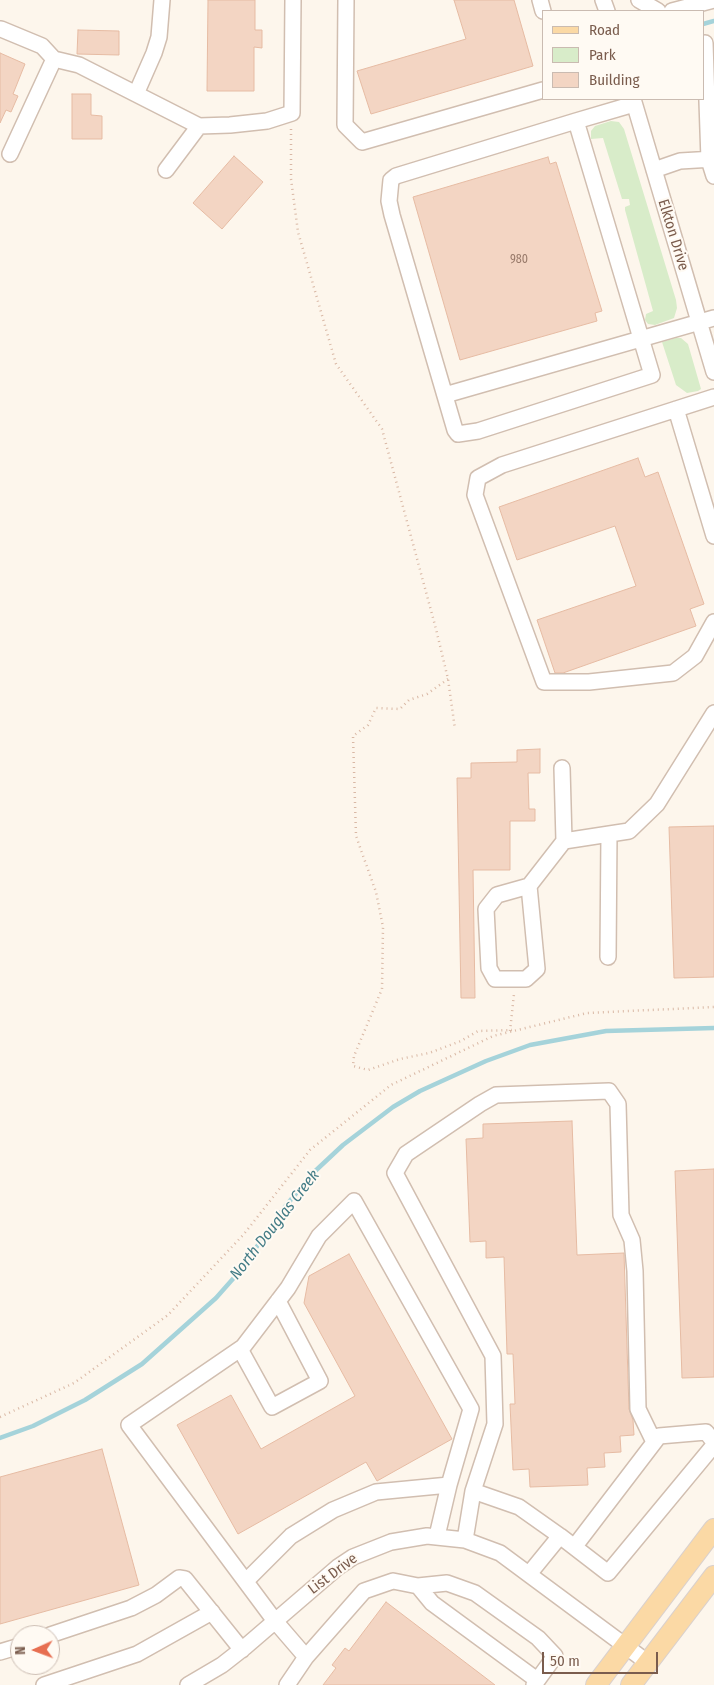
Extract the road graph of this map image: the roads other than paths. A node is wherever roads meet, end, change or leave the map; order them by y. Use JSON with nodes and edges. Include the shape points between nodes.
{"nodes":[{"id":1,"x":162,"y":0,"type":"edge"},
{"id":2,"x":293,"y":0,"type":"edge"},
{"id":3,"x":346,"y":0,"type":"edge"},
{"id":4,"x":639,"y":0,"type":"edge"},
{"id":5,"x":714,"y":0,"type":"edge"},
{"id":6,"x":656,"y":10,"type":"edge"},
{"id":7,"x":676,"y":10,"type":"edge"},
{"id":8,"x":1,"y":29,"type":"edge"},
{"id":9,"x":707,"y":42,"type":"edge"},
{"id":10,"x":54,"y":59,"type":"junction"},
{"id":11,"x":542,"y":90,"type":"edge"},
{"id":12,"x":136,"y":94,"type":"junction"},
{"id":13,"x":633,"y":101,"type":"edge"},
{"id":14,"x":576,"y":121,"type":"junction"},
{"id":15,"x":199,"y":126,"type":"junction"},
{"id":16,"x":10,"y":154,"type":"dead end"},
{"id":17,"x":712,"y":160,"type":"edge"},
{"id":18,"x":166,"y":170,"type":"dead end"},
{"id":19,"x":654,"y":170,"type":"junction"},
{"id":20,"x":714,"y":176,"type":"edge"},
{"id":21,"x":714,"y":318,"type":"edge"},
{"id":22,"x":699,"y":322,"type":"junction"},
{"id":23,"x":641,"y":338,"type":"junction"},
{"id":24,"x":714,"y":372,"type":"edge"},
{"id":25,"x":445,"y":396,"type":"junction"},
{"id":26,"x":714,"y":397,"type":"edge"},
{"id":27,"x":676,"y":409,"type":"junction"},
{"id":28,"x":714,"y":536,"type":"edge"},
{"id":29,"x":714,"y":622,"type":"edge"},
{"id":30,"x":712,"y":721,"type":"edge"},
{"id":31,"x":562,"y":768,"type":"dead end"},
{"id":32,"x":609,"y":834,"type":"junction"},
{"id":33,"x":564,"y":841,"type":"junction"},
{"id":34,"x":529,"y":886,"type":"junction"},
{"id":35,"x":608,"y":957,"type":"dead end"},
{"id":36,"x":278,"y":1301,"type":"junction"},
{"id":37,"x":240,"y":1349,"type":"junction"},
{"id":38,"x":654,"y":1442,"type":"junction"},
{"id":39,"x":714,"y":1443,"type":"edge"},
{"id":40,"x":449,"y":1485,"type":"junction"},
{"id":41,"x":474,"y":1491,"type":"junction"},
{"id":42,"x":714,"y":1529,"type":"edge"},
{"id":43,"x":437,"y":1536,"type":"junction"},
{"id":44,"x":560,"y":1536,"type":"junction"},
{"id":45,"x":465,"y":1540,"type":"junction"},
{"id":46,"x":575,"y":1546,"type":"junction"},
{"id":47,"x":529,"y":1574,"type":"junction"},
{"id":48,"x":714,"y":1576,"type":"edge"},
{"id":49,"x":246,"y":1581,"type":"junction"},
{"id":50,"x":418,"y":1586,"type":"junction"},
{"id":51,"x":212,"y":1612,"type":"junction"},
{"id":52,"x":275,"y":1621,"type":"junction"},
{"id":53,"x":60,"y":1632,"type":"edge"},
{"id":54,"x":626,"y":1645,"type":"junction"},
{"id":55,"x":242,"y":1650,"type":"junction"},
{"id":56,"x":306,"y":1657,"type":"junction"},
{"id":57,"x":647,"y":1662,"type":"junction"},
{"id":58,"x":535,"y":1683,"type":"edge"},
{"id":59,"x":44,"y":1685,"type":"edge"},
{"id":60,"x":189,"y":1685,"type":"edge"},
{"id":61,"x":287,"y":1685,"type":"edge"},
{"id":62,"x":596,"y":1685,"type":"edge"},
{"id":63,"x":631,"y":1685,"type":"edge"}],
"edges":[{"from":1,"to":12,"type":"street","via":[[159,37]]},
{"from":2,"to":15,"type":"street","via":[[292,112],[267,121]]},
{"from":3,"to":11,"type":"street","via":[[346,125],[362,142]]},
{"from":4,"to":6,"type":"street"},
{"from":5,"to":7,"type":"street"},
{"from":8,"to":10,"type":"street","via":[[42,46]]},
{"from":9,"to":17,"type":"street"},
{"from":10,"to":12,"type":"street","via":[[79,65]]},
{"from":10,"to":16,"type":"street"},
{"from":12,"to":15,"type":"street"},
{"from":13,"to":14,"type":"street"},
{"from":13,"to":19,"type":"street","name":"Elkton Drive"},
{"from":14,"to":23,"type":"street"},
{"from":14,"to":25,"type":"street","via":[[391,180],[389,201],[392,215]]},
{"from":15,"to":18,"type":"street"},
{"from":17,"to":19,"type":"street","via":[[680,161]]},
{"from":17,"to":20,"type":"street"},
{"from":19,"to":22,"type":"street","name":"Elkton Drive"},
{"from":21,"to":22,"type":"street"},
{"from":22,"to":23,"type":"street"},
{"from":22,"to":24,"type":"street","name":"Elkton Drive"},
{"from":23,"to":25,"type":"street"},
{"from":23,"to":25,"type":"street","via":[[652,374],[472,433],[458,434],[455,430]]},
{"from":26,"to":27,"type":"street"},
{"from":27,"to":28,"type":"street"},
{"from":27,"to":29,"type":"street","via":[[502,465],[478,478],[476,495],[544,682],[588,682],[673,673],[695,656]]},
{"from":30,"to":32,"type":"street","via":[[657,804],[630,831]]},
{"from":31,"to":33,"type":"street"},
{"from":32,"to":33,"type":"street"},
{"from":32,"to":35,"type":"street"},
{"from":33,"to":34,"type":"street"},
{"from":34,"to":34,"type":"street","via":[[536,969],[526,979],[495,979],[489,968],[486,909],[497,895]]},
{"from":36,"to":37,"type":"street"},
{"from":36,"to":37,"type":"street","via":[[320,1381],[272,1407]]},
{"from":36,"to":40,"type":"street","via":[[319,1236],[354,1200],[471,1408]]},
{"from":37,"to":49,"type":"street","via":[[129,1425]]},
{"from":38,"to":39,"type":"street","via":[[659,1436],[706,1432]]},
{"from":38,"to":41,"type":"street","via":[[638,1409],[635,1271],[632,1240],[621,1215],[618,1104],[609,1091],[496,1095],[406,1154],[395,1173],[493,1356],[494,1424]]},
{"from":38,"to":46,"type":"street"},
{"from":39,"to":46,"type":"street","via":[[608,1573]]},
{"from":40,"to":43,"type":"street"},
{"from":40,"to":49,"type":"street","via":[[376,1492],[333,1510],[291,1536]]},
{"from":41,"to":44,"type":"street","via":[[519,1507]]},
{"from":41,"to":45,"type":"street"},
{"from":42,"to":54,"type":"main road"},
{"from":43,"to":45,"type":"street","name":"List Drive"},
{"from":43,"to":52,"type":"street","name":"List Drive","via":[[391,1542],[353,1557]]},
{"from":44,"to":46,"type":"street"},
{"from":44,"to":47,"type":"street"},
{"from":45,"to":47,"type":"street","name":"List Drive","via":[[500,1553]]},
{"from":47,"to":54,"type":"street","name":"List Drive"},
{"from":48,"to":57,"type":"main road"},
{"from":49,"to":52,"type":"street"},
{"from":50,"to":56,"type":"street","via":[[393,1581],[364,1591]]},
{"from":50,"to":58,"type":"street","via":[[432,1603]]},
{"from":50,"to":58,"type":"street","via":[[447,1583],[475,1593],[538,1638],[555,1656]]},
{"from":51,"to":53,"type":"street","via":[[185,1579],[179,1578],[131,1608]]},
{"from":51,"to":55,"type":"street"},
{"from":51,"to":59,"type":"street","via":[[137,1654]]},
{"from":52,"to":55,"type":"street","name":"List Drive"},
{"from":52,"to":56,"type":"street"},
{"from":54,"to":57,"type":"street","name":"List Drive"},
{"from":54,"to":62,"type":"main road"},
{"from":55,"to":60,"type":"street","name":"List Drive"},
{"from":56,"to":61,"type":"street"},
{"from":57,"to":63,"type":"main road"}]}
